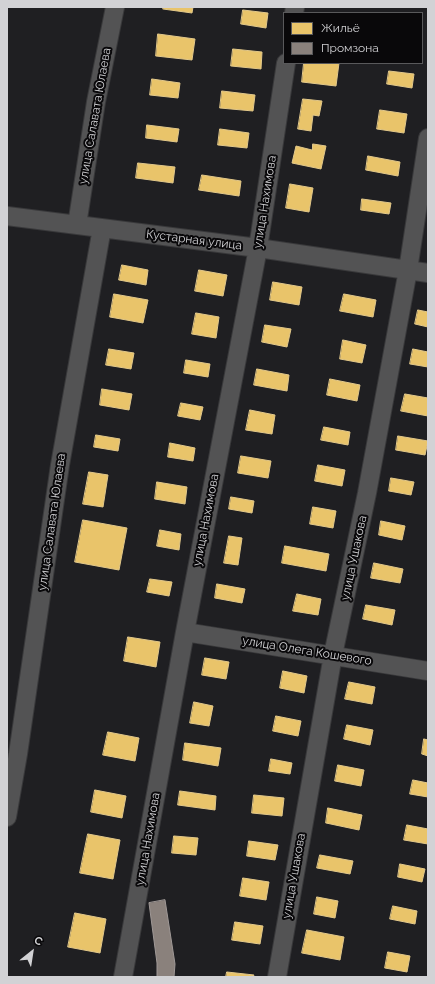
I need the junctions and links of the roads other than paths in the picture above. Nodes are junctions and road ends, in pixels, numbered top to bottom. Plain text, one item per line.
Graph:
1 (115, 7) edge
2 (286, 64) edge
3 (428, 138) edge
4 (7, 216) edge
5 (76, 225) junction
6 (102, 228) junction
7 (258, 248) junction
8 (408, 270) junction
9 (428, 273) edge
10 (185, 632) junction
11 (333, 655) junction
12 (428, 671) edge
13 (7, 817) edge
14 (123, 977) edge
15 (277, 977) edge

1 - 5 street, улица Салавата Юлаева
2 - 7 street, улица Нахимова
3 - 8 street, улица Ушакова
4 - 5 street, Кустарная улица
5 - 6 street, Кустарная улица
6 - 7 street, Кустарная улица
6 - 13 street, улица Салавата Юлаева
7 - 8 street, Кустарная улица
7 - 10 street, улица Нахимова
8 - 9 street, Кустарная улица
8 - 11 street, улица Ушакова
10 - 11 street, улица Олега Кошевого
10 - 14 street, улица Нахимова
11 - 12 street, улица Олега Кошевого
11 - 15 street, улица Ушакова

